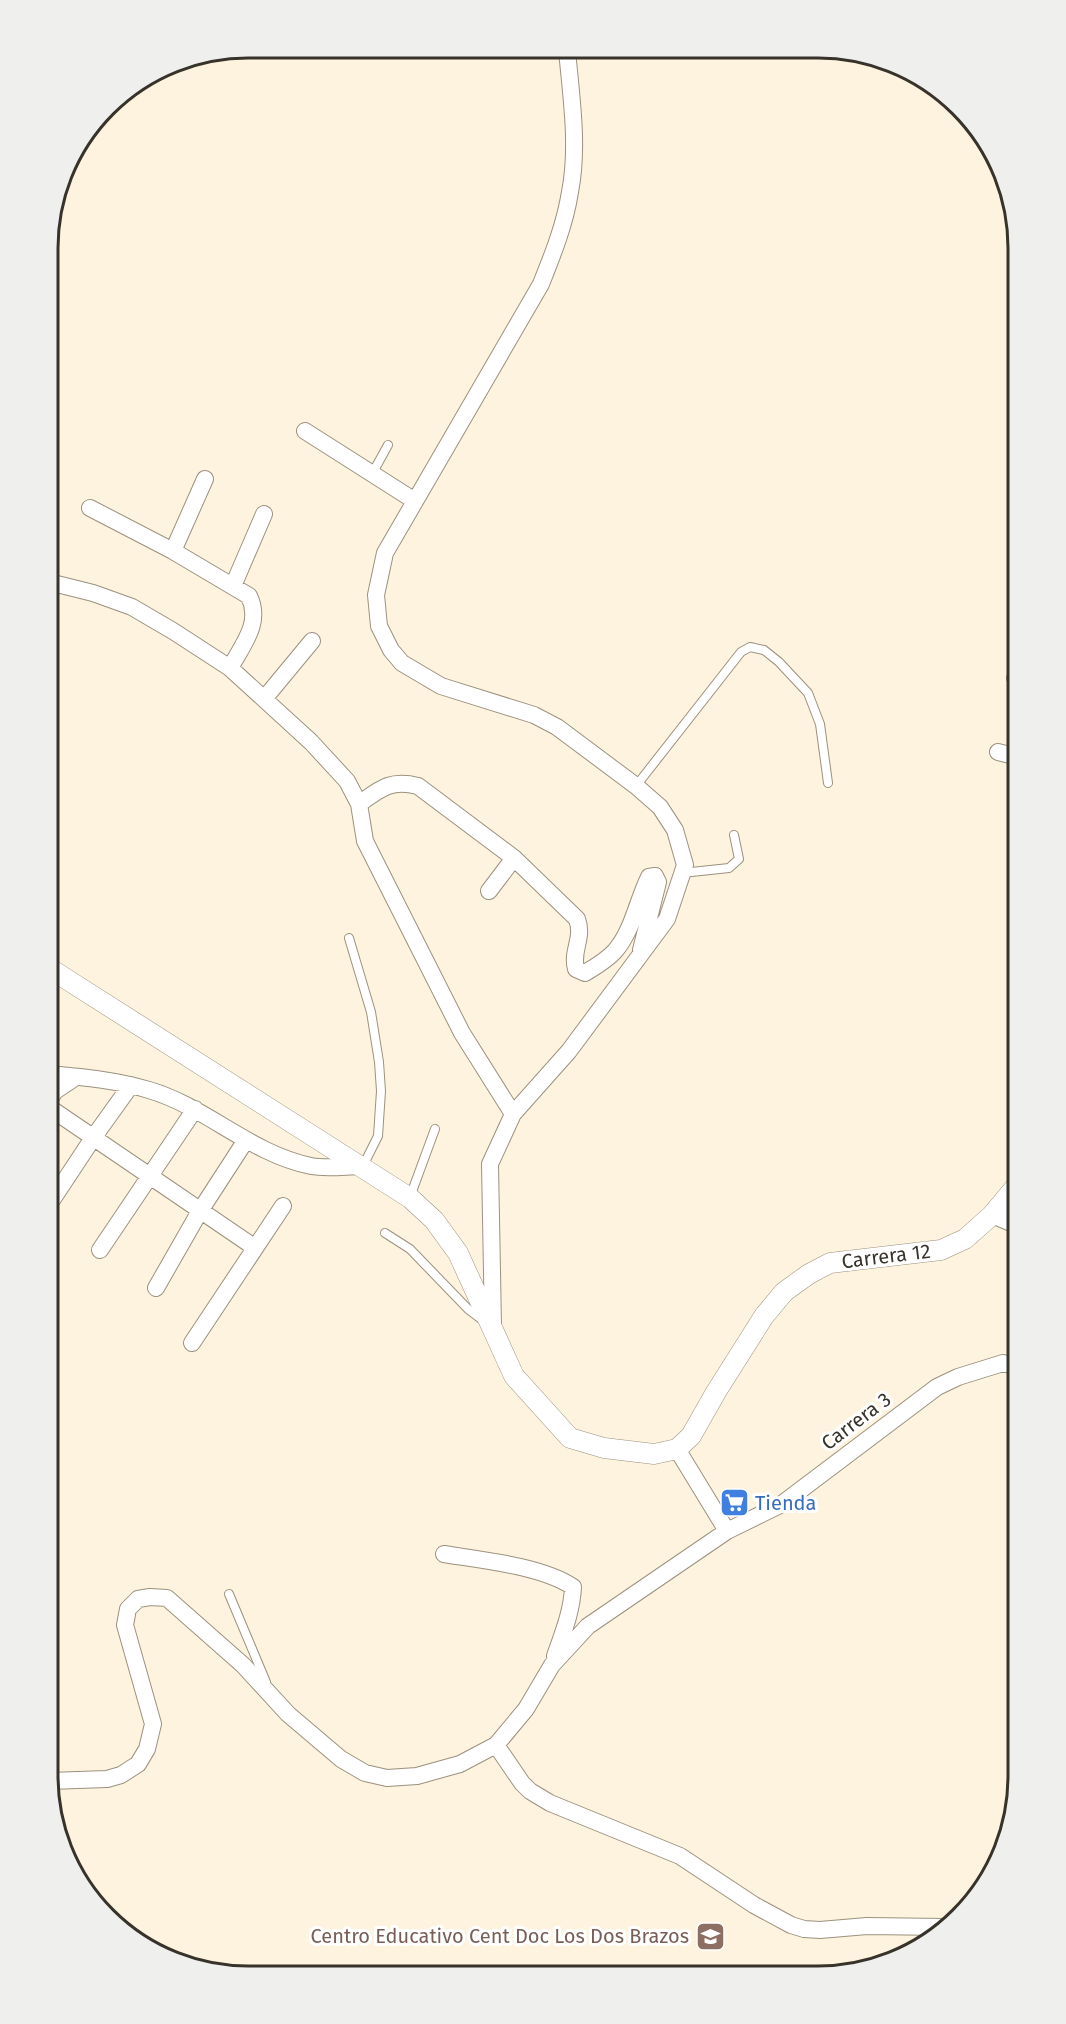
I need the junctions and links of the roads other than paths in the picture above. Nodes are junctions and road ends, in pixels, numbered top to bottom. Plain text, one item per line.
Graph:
1 (568, 58) edge
2 (305, 431) dead end
3 (388, 445) dead end
4 (372, 474) junction
5 (205, 479) dead end
6 (415, 501) junction
7 (90, 508) dead end
8 (264, 514) dead end
9 (173, 551) junction
10 (58, 585) edge
11 (233, 586) junction
12 (312, 641) dead end
13 (230, 668) junction
14 (264, 699) junction
15 (998, 752) dead end
16 (1008, 754) edge
17 (828, 783) dead end
18 (636, 786) junction
19 (359, 804) junction
20 (734, 835) dead end
21 (514, 858) junction
22 (682, 873) junction
23 (489, 891) dead end
24 (349, 938) dead end
25 (640, 956) junction
26 (58, 974) edge
27 (58, 1075) edge
28 (76, 1077) junction
29 (131, 1085) junction
30 (58, 1088) edge
31 (195, 1109) junction
32 (58, 1114) edge
33 (513, 1114) junction
34 (435, 1129) dead end
35 (93, 1138) junction
36 (246, 1140) junction
37 (363, 1166) junction
38 (149, 1176) junction
39 (58, 1191) edge
40 (1007, 1197) edge
41 (410, 1198) junction
42 (283, 1206) dead end
43 (200, 1211) junction
44 (992, 1215) junction
45 (1007, 1222) edge
46 (385, 1233) dead end
47 (254, 1247) junction
48 (100, 1250) dead end
49 (156, 1288) dead end
50 (492, 1326) junction
51 (192, 1344) dead end
52 (1007, 1364) edge
53 (677, 1449) junction
54 (727, 1531) junction
55 (444, 1554) dead end
56 (229, 1594) dead end
57 (552, 1665) junction
58 (272, 1696) junction
59 (496, 1745) junction
60 (58, 1781) edge
61 (932, 1927) edge

1 - 6 street
2 - 4 street
3 - 4 lane
4 - 6 street
5 - 9 street
6 - 18 street
7 - 9 street
8 - 11 street
9 - 11 street
10 - 13 street
11 - 13 street
12 - 14 street
13 - 14 street
14 - 19 street
15 - 16 street
17 - 18 lane
18 - 22 street
19 - 21 street
19 - 33 street
20 - 22 lane
21 - 23 street
21 - 25 street
22 - 25 street
24 - 37 lane
25 - 33 street
26 - 37 street
27 - 28 street
28 - 29 street
28 - 30 street
29 - 31 street
29 - 35 street
31 - 36 street
31 - 38 street
32 - 35 street
33 - 50 street
34 - 41 lane
35 - 38 street
35 - 39 street
36 - 37 street
36 - 43 street
37 - 41 street
38 - 43 street
38 - 48 street
40 - 44 street, Carrera 12
41 - 50 street
42 - 47 street
43 - 47 street
43 - 49 street
44 - 45 street
44 - 53 street, Carrera 12
46 - 50 lane
47 - 51 street
50 - 53 street
52 - 54 street, Carrera 3
53 - 54 street
54 - 57 street, Carrera 3
55 - 57 street
56 - 58 lane
57 - 59 street
58 - 59 street
58 - 60 street
59 - 61 street

